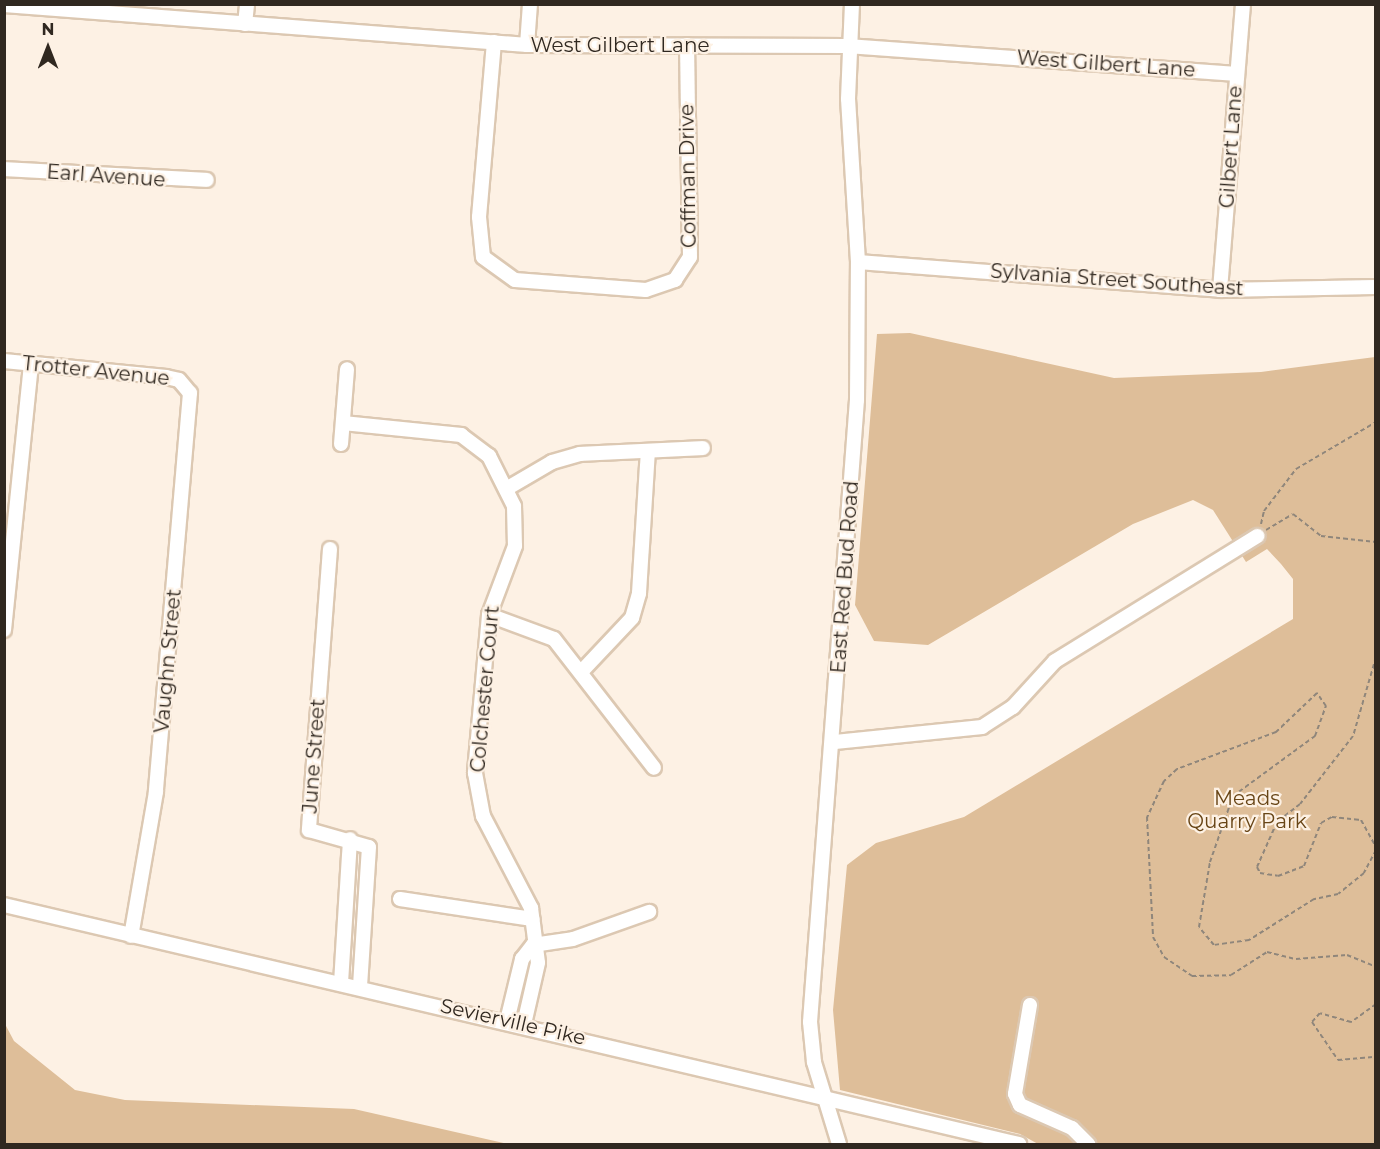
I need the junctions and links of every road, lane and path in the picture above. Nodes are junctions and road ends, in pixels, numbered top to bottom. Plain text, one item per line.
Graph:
1 (247, 4) edge
2 (530, 4) edge
3 (852, 4) edge
4 (1243, 4) edge
5 (4, 5) edge
6 (245, 24) junction
7 (494, 42) junction
8 (527, 45) junction
9 (687, 45) junction
10 (847, 46) junction
11 (1237, 74) junction
12 (4, 169) edge
13 (207, 180) dead end
14 (858, 262) junction
15 (1376, 287) edge
16 (1220, 290) junction
17 (4, 362) edge
18 (31, 364) junction
19 (347, 369) dead end
20 (187, 385) joint
21 (1376, 422) edge
22 (343, 423) junction
23 (341, 444) dead end
24 (703, 448) dead end
25 (648, 451) junction
26 (506, 489) junction
27 (1257, 536) junction
28 (1376, 542) edge
29 (330, 549) dead end
30 (489, 615) junction
31 (4, 630) edge
32 (1376, 657) edge
33 (582, 671) junction
34 (835, 742) junction
35 (654, 768) dead end
36 (350, 839) junction
37 (1376, 848) edge
38 (400, 899) dead end
39 (4, 905) edge
40 (649, 912) dead end
41 (532, 919) junction
42 (131, 936) junction
43 (533, 945) junction
44 (1376, 967) edge
45 (341, 983) junction
46 (360, 988) junction
47 (1376, 1004) edge
48 (1030, 1005) dead end
49 (507, 1020) junction
50 (524, 1024) junction
51 (1376, 1057) edge
52 (824, 1095) junction
53 (839, 1144) edge
54 (1019, 1144) edge
55 (1088, 1144) edge

1 - 6 street
2 - 8 street
3 - 10 street, East Red Bud Road
4 - 11 street, Gilbert Lane
5 - 6 street, West Gilbert Lane
6 - 7 street, West Gilbert Lane
7 - 8 street, West Gilbert Lane
7 - 9 street, Coffman Drive
8 - 9 street, West Gilbert Lane
9 - 10 street, West Gilbert Lane
10 - 11 street, West Gilbert Lane
10 - 14 street, East Red Bud Road
11 - 16 street, Gilbert Lane
12 - 13 street, Earl Avenue
14 - 16 street, Sylvania Street Southeast
14 - 34 street, East Red Bud Road
15 - 16 street, Sylvania Street Southeast
17 - 18 street, Trotter Avenue
18 - 20 street, Trotter Avenue
18 - 31 street
19 - 22 street
20 - 42 street, Vaughn Street
21 - 27 path
22 - 23 street
22 - 26 street, Colchester Court
24 - 25 street
25 - 26 street
25 - 33 street
26 - 30 street, Colchester Court
27 - 28 path
27 - 34 street
29 - 36 street, June Street
30 - 33 street
30 - 41 street, Colchester Court
32 - 37 path
33 - 35 street
34 - 52 street, East Red Bud Road
36 - 45 street
36 - 46 street
37 - 44 path
38 - 41 street
39 - 42 street, Sevierville Pike
40 - 43 street
41 - 43 street, Colchester Court
42 - 45 street, Sevierville Pike
43 - 49 street
43 - 50 street, Colchester Court
45 - 46 street, Sevierville Pike
46 - 49 street, Sevierville Pike
47 - 51 path
48 - 55 street
49 - 50 street, Sevierville Pike
50 - 52 street, Sevierville Pike
52 - 53 street, East Red Bud Road
52 - 54 street, Sevierville Pike

